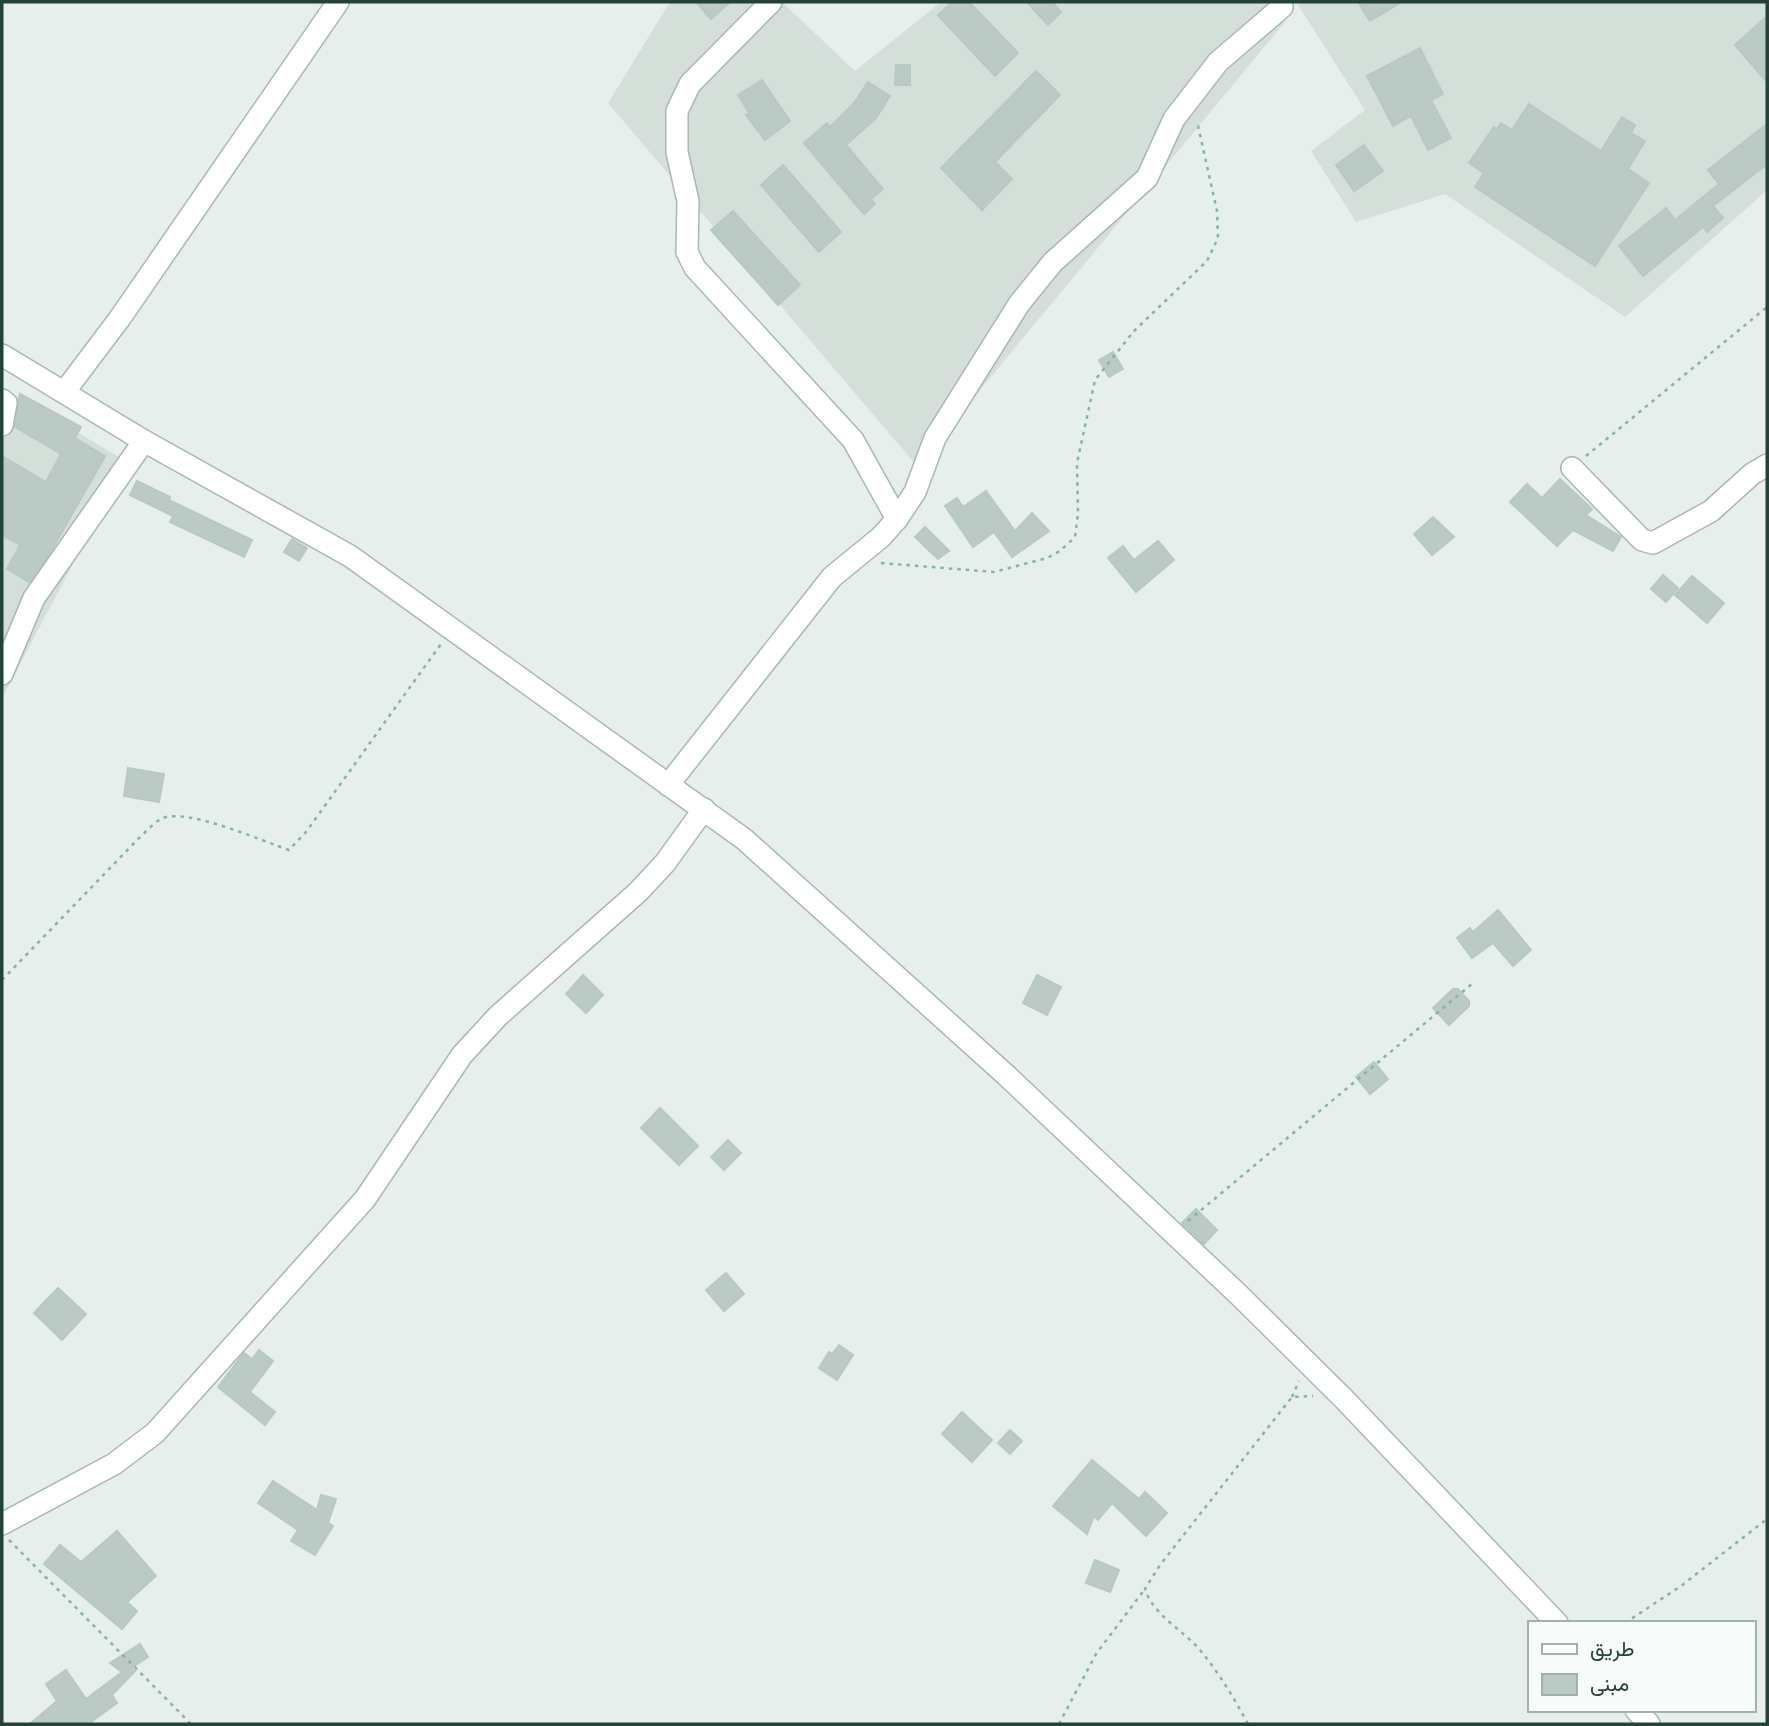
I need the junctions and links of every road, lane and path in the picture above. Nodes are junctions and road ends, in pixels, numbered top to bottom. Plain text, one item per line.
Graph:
1 (338, 2) edge
2 (771, 2) edge
3 (1281, 2) edge
4 (1196, 118) dead end
5 (1767, 307) edge
6 (2, 355) edge
7 (65, 391) junction
8 (2, 400) edge
9 (2, 425) edge
10 (144, 442) junction
11 (1767, 465) edge
12 (1572, 468) joint
13 (897, 519) junction
14 (850, 561) junction
15 (451, 630) junction
16 (2, 674) edge
17 (668, 785) junction
18 (705, 809) junction
19 (2, 981) edge
20 (1473, 983) dead end
21 (1172, 1234) junction
22 (1344, 1399) junction
23 (1767, 1519) edge
24 (2, 1524) edge
25 (2, 1533) edge
26 (1145, 1589) junction
27 (1555, 1621) edge
28 (1628, 1621) edge
29 (191, 1724) edge
30 (1059, 1724) edge
31 (1248, 1724) edge

1 - 7 street
2 - 13 street
3 - 13 street
4 - 14 path
5 - 12 path
6 - 7 street
7 - 10 street
8 - 9 street
10 - 15 street
10 - 16 street
11 - 12 street
13 - 14 street
14 - 17 street
15 - 17 street
15 - 19 path
17 - 18 street
18 - 21 street
18 - 24 street
20 - 21 path
21 - 22 street
22 - 26 path
22 - 27 street
23 - 28 path
25 - 29 path
26 - 30 path
26 - 31 path

